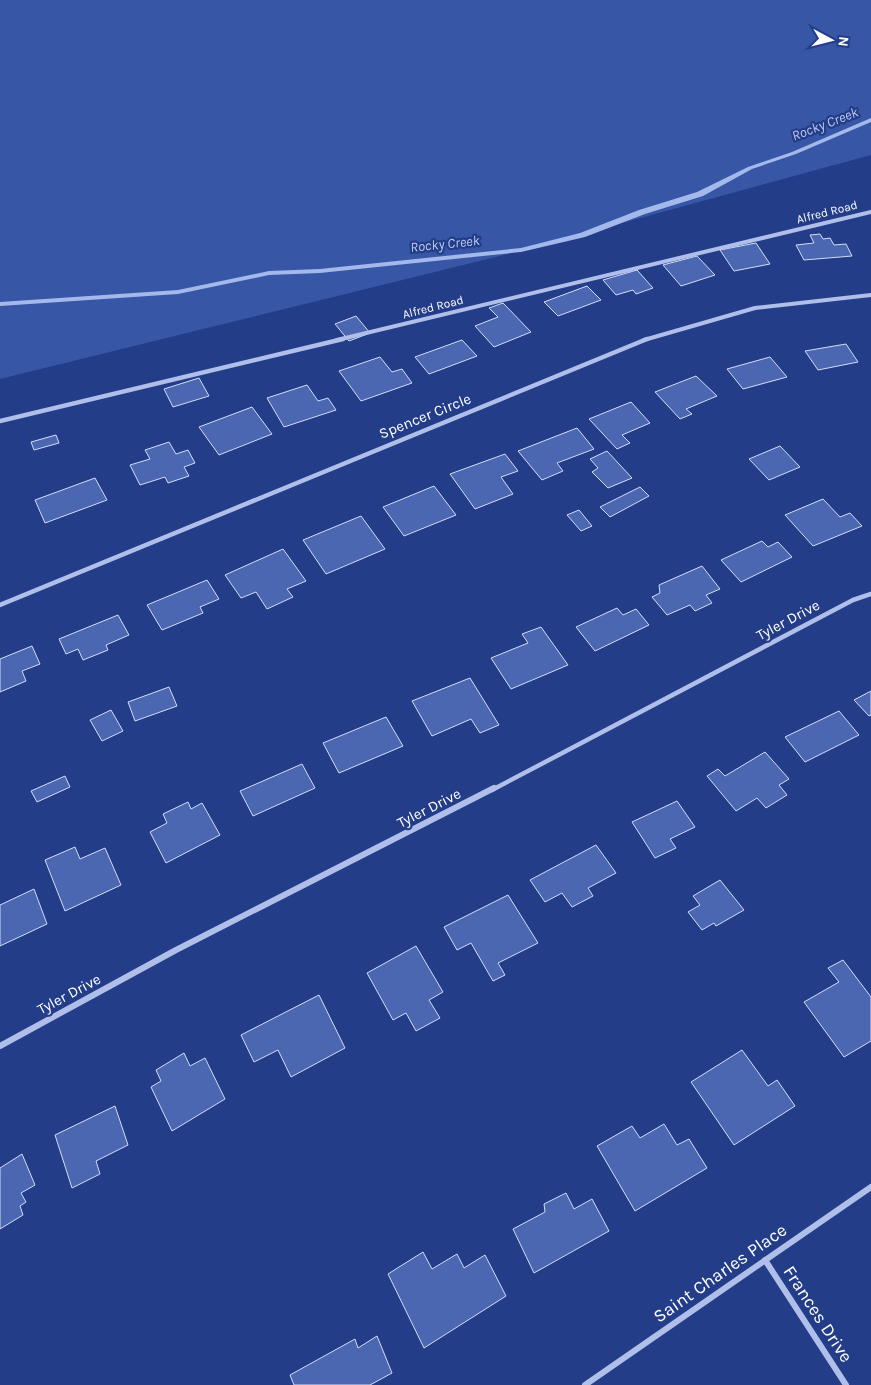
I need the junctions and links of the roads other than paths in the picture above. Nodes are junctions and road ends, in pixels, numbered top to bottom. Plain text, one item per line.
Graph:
1 (871, 212) edge
2 (871, 295) edge
3 (0, 422) edge
4 (871, 594) edge
5 (0, 605) edge
6 (0, 1046) edge
7 (871, 1187) edge
8 (766, 1260) junction
9 (585, 1385) edge
10 (846, 1385) edge

1 - 3 street, Alfred Road
2 - 5 street, Spencer Circle
4 - 6 street, Tyler Drive
7 - 8 street, Saint Charles Place
8 - 9 street, Saint Charles Place
8 - 10 street, Frances Drive

